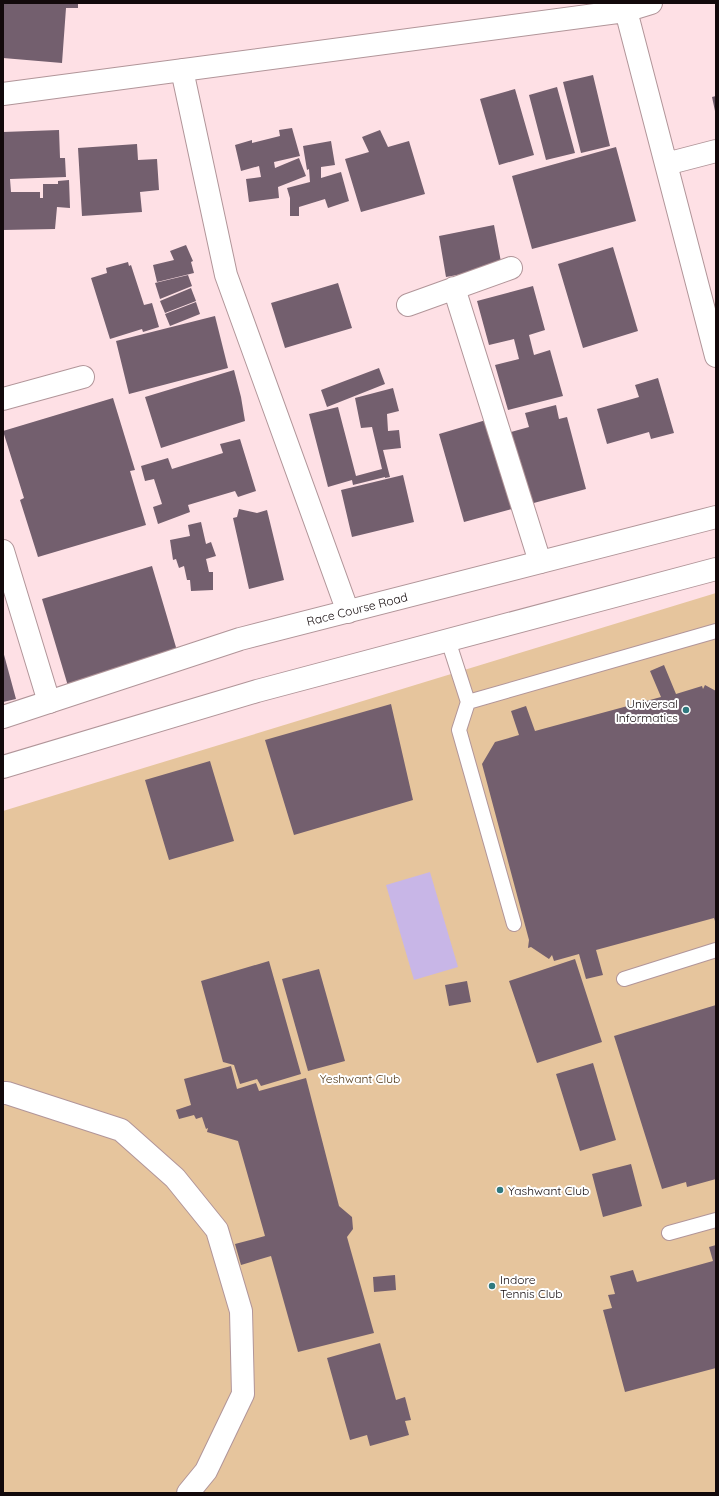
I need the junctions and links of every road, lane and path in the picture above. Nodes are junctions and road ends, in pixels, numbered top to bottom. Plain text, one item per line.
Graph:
1 (651, 3) edge
2 (625, 7) edge
3 (182, 70) junction
4 (3, 94) edge
5 (716, 151) edge
6 (666, 164) junction
7 (511, 268) dead end
8 (454, 288) junction
9 (408, 305) dead end
10 (716, 356) edge
11 (83, 377) dead end
12 (3, 399) edge
13 (716, 517) edge
14 (3, 551) edge
15 (540, 562) junction
16 (716, 569) edge
17 (348, 612) junction
18 (716, 631) edge
19 (448, 640) junction
20 (49, 702) junction
21 (468, 702) junction
22 (3, 717) edge
23 (3, 767) edge
24 (514, 924) dead end
25 (716, 950) edge
26 (624, 979) dead end
27 (3, 1093) edge
28 (716, 1220) edge
29 (669, 1233) dead end
30 (188, 1493) edge

1 - 2 street
2 - 3 street
2 - 6 street
3 - 4 street
3 - 17 street
5 - 6 street
6 - 10 street
7 - 8 street
8 - 9 street
8 - 15 street
11 - 12 street
13 - 15 street, Race Course Road
14 - 20 street
15 - 17 street, Race Course Road
16 - 19 street
17 - 20 street, Race Course Road
18 - 21 lane
19 - 21 lane
19 - 23 street
20 - 22 street, Race Course Road
21 - 24 lane
25 - 26 lane
27 - 30 street
28 - 29 lane

